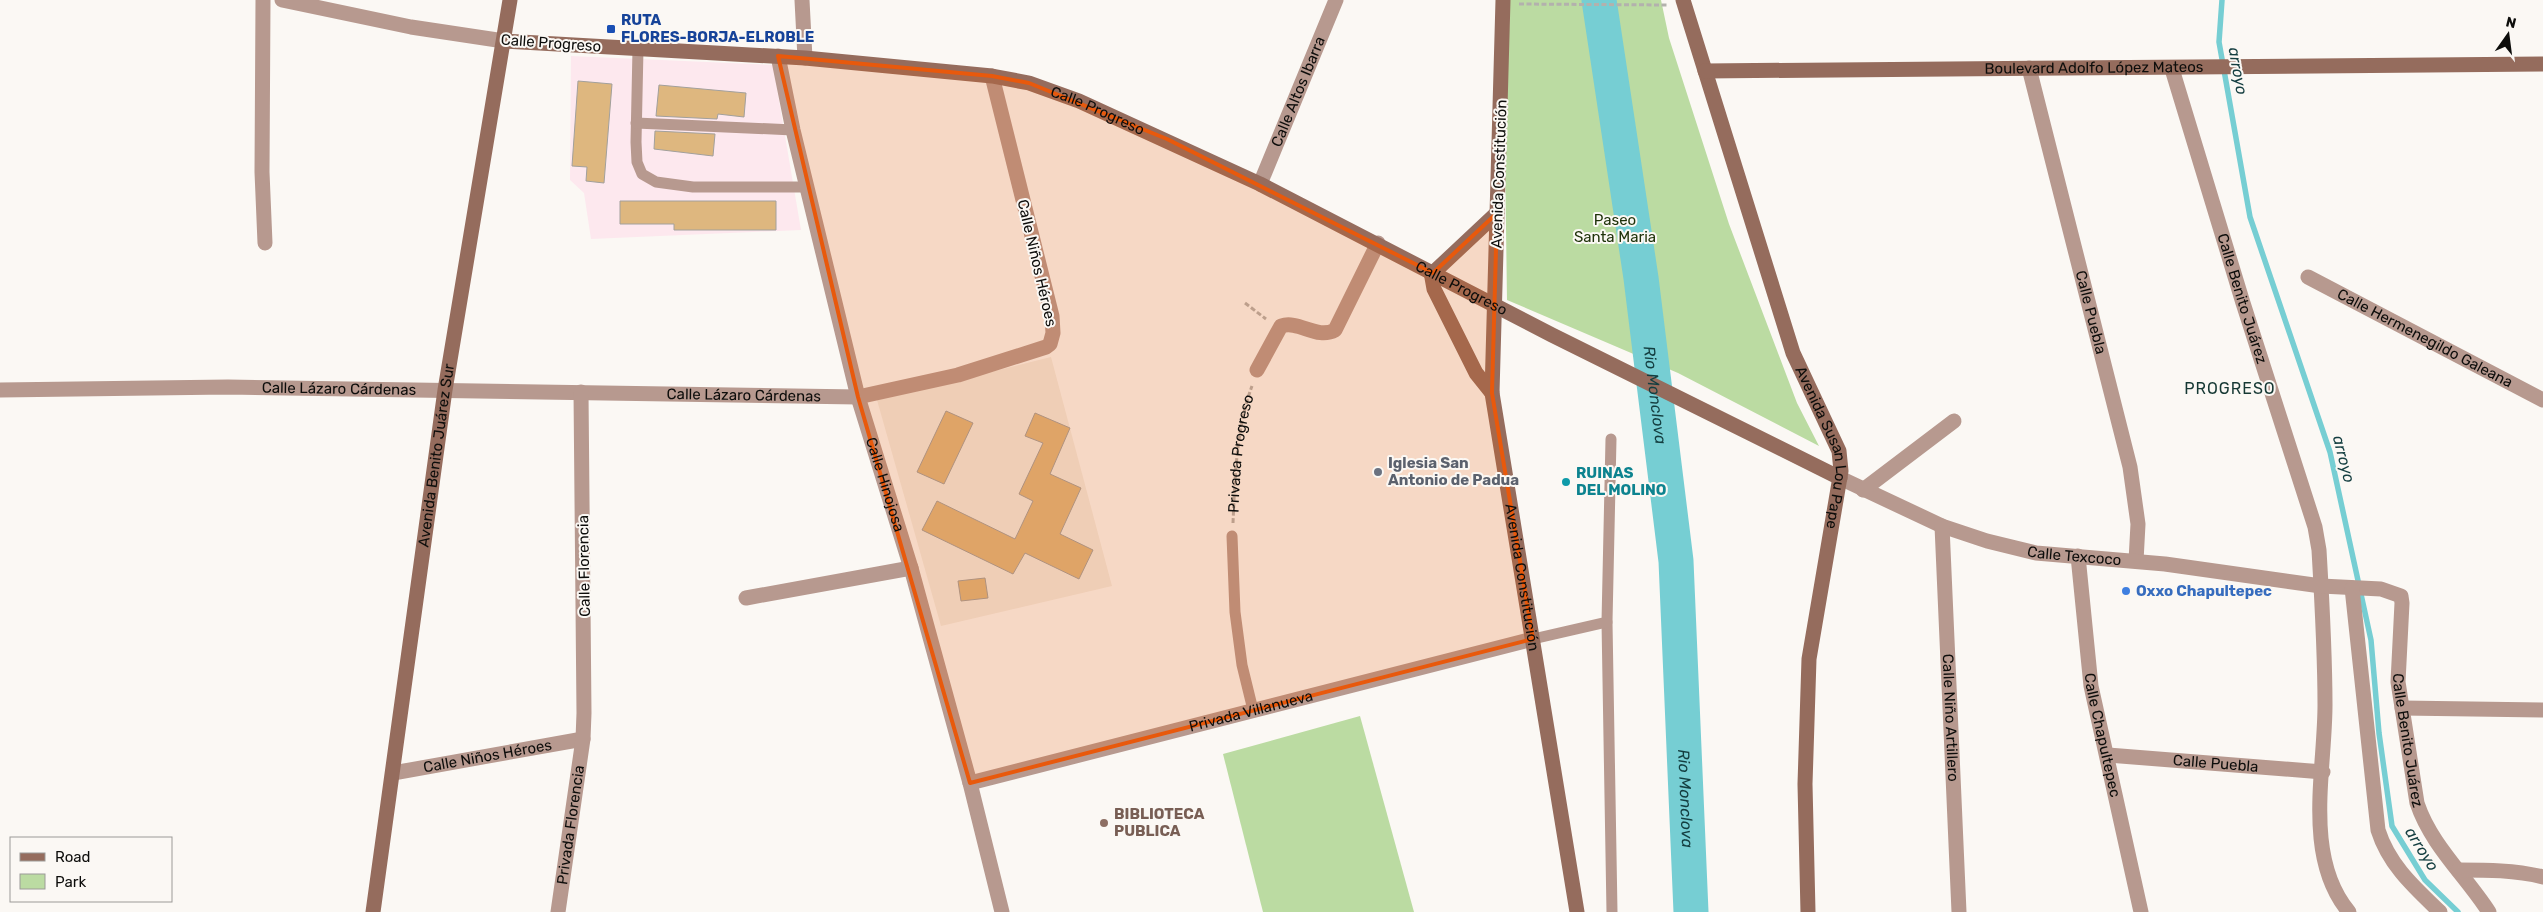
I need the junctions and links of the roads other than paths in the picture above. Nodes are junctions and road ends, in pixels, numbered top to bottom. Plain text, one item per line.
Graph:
1 (263, 0) edge
2 (282, 0) edge
3 (510, 0) edge
4 (802, 0) edge
5 (1336, 0) edge
6 (1503, 2) edge
7 (1684, 2) edge
8 (306, 3) edge
9 (504, 41) junction
10 (638, 49) junction
11 (778, 56) junction
12 (804, 58) junction
13 (2543, 64) edge
14 (2029, 68) junction
15 (2177, 68) junction
16 (1705, 71) junction
17 (992, 76) junction
18 (636, 124) junction
19 (793, 130) junction
20 (1260, 184) junction
21 (807, 187) junction
22 (1497, 213) junction
23 (1378, 243) junction
24 (265, 244) dead end
25 (1432, 272) junction
26 (2308, 278) dead end
27 (1495, 306) junction
28 (1257, 370) road end
29 (0, 390) edge
30 (445, 390) junction
31 (581, 392) junction
32 (1492, 393) junction
33 (858, 396) junction
34 (2543, 400) edge
35 (1954, 420) dead end
36 (1611, 439) dead end
37 (1840, 478) junction
38 (1863, 490) junction
39 (1942, 526) junction
40 (1232, 536) road end
41 (2078, 556) junction
42 (2136, 561) junction
43 (911, 568) junction
44 (2321, 586) junction
45 (2352, 588) junction
46 (746, 598) dead end
47 (1607, 622) junction
48 (1533, 639) junction
49 (2402, 708) junction
50 (1253, 710) junction
51 (2543, 710) edge
52 (583, 739) junction
53 (2108, 755) junction
54 (2323, 772) junction
55 (393, 773) junction
56 (970, 783) junction
57 (2458, 870) junction
58 (2543, 877) edge
59 (373, 912) edge
60 (558, 912) edge
61 (1002, 912) edge
62 (1577, 912) edge
63 (1612, 912) edge
64 (1808, 912) edge
65 (1959, 912) edge
66 (2141, 912) edge
67 (2349, 912) edge
68 (2440, 912) edge
69 (2489, 912) edge

1 - 24 street
2 - 8 street, Calle Progreso
3 - 9 street, Avenida Benito Juárez Sur
4 - 12 street
5 - 20 street, Calle Altos Ibarra
6 - 22 street, Avenida Constitución
7 - 16 street, Avenida Susan Lou Pape
8 - 9 street, Calle Progreso
9 - 10 street, Calle Progreso
9 - 30 street, Avenida Benito Juárez Sur
10 - 11 street, Calle Progreso
10 - 18 lane
11 - 12 street, Calle Progreso
11 - 19 street, Calle Hinojosa
12 - 17 street, Calle Progreso
13 - 15 street, Boulevard Adolfo López Mateos
14 - 15 street, Boulevard Adolfo López Mateos
14 - 16 street, Boulevard Adolfo López Mateos
14 - 42 street, Calle Puebla
15 - 44 street, Calle Benito Juárez
16 - 37 street, Avenida Susan Lou Pape
17 - 20 street, Calle Progreso
17 - 33 street, Calle Niños Héroes
18 - 19 lane
18 - 21 lane
19 - 21 street, Calle Hinojosa
20 - 23 street, Calle Progreso
21 - 33 street, Calle Hinojosa
22 - 25 street
22 - 27 street, Avenida Constitución
23 - 25 street, Calle Progreso
23 - 28 street
25 - 27 street, Calle Progreso
25 - 32 street
26 - 34 street, Calle Hermenegildo Galeana
27 - 32 street, Avenida Constitución
27 - 37 street, Calle Progreso
29 - 30 street, Calle Lázaro Cárdenas
30 - 31 street, Calle Lázaro Cárdenas
30 - 55 street, Avenida Benito Juárez Sur
31 - 33 street, Calle Lázaro Cárdenas
31 - 52 street, Calle Florencia
32 - 48 street, Avenida Constitución
33 - 43 street, Calle Hinojosa
35 - 38 street
36 - 47 lane
37 - 38 street, Calle Texcoco
37 - 64 street, Avenida Susan Lou Pape
38 - 39 street, Calle Texcoco
39 - 41 street, Calle Texcoco
39 - 65 street, Calle Niño Artillero
40 - 50 lane
41 - 42 street, Calle Texcoco
41 - 53 street, Calle Chapultepec
42 - 44 street, Calle Texcoco
43 - 46 street
43 - 56 street, Calle Hinojosa
44 - 45 street, Calle Benito Juárez
44 - 54 street
45 - 49 street, Calle Benito Juárez
45 - 68 street
47 - 48 lane
47 - 63 lane
48 - 50 street, Privada Villanueva
48 - 62 street, Avenida Constitución
49 - 51 street
49 - 57 street, Calle Benito Juárez
50 - 56 street, Privada Villanueva
52 - 55 street, Calle Niños Héroes
52 - 60 street, Privada Florencia
53 - 54 street, Calle Puebla
53 - 66 street, Calle Chapultepec
54 - 67 street
55 - 59 street, Avenida Benito Juárez Sur
56 - 61 street, Calle Hinojosa
57 - 58 street
57 - 69 street, Calle Benito Juárez

